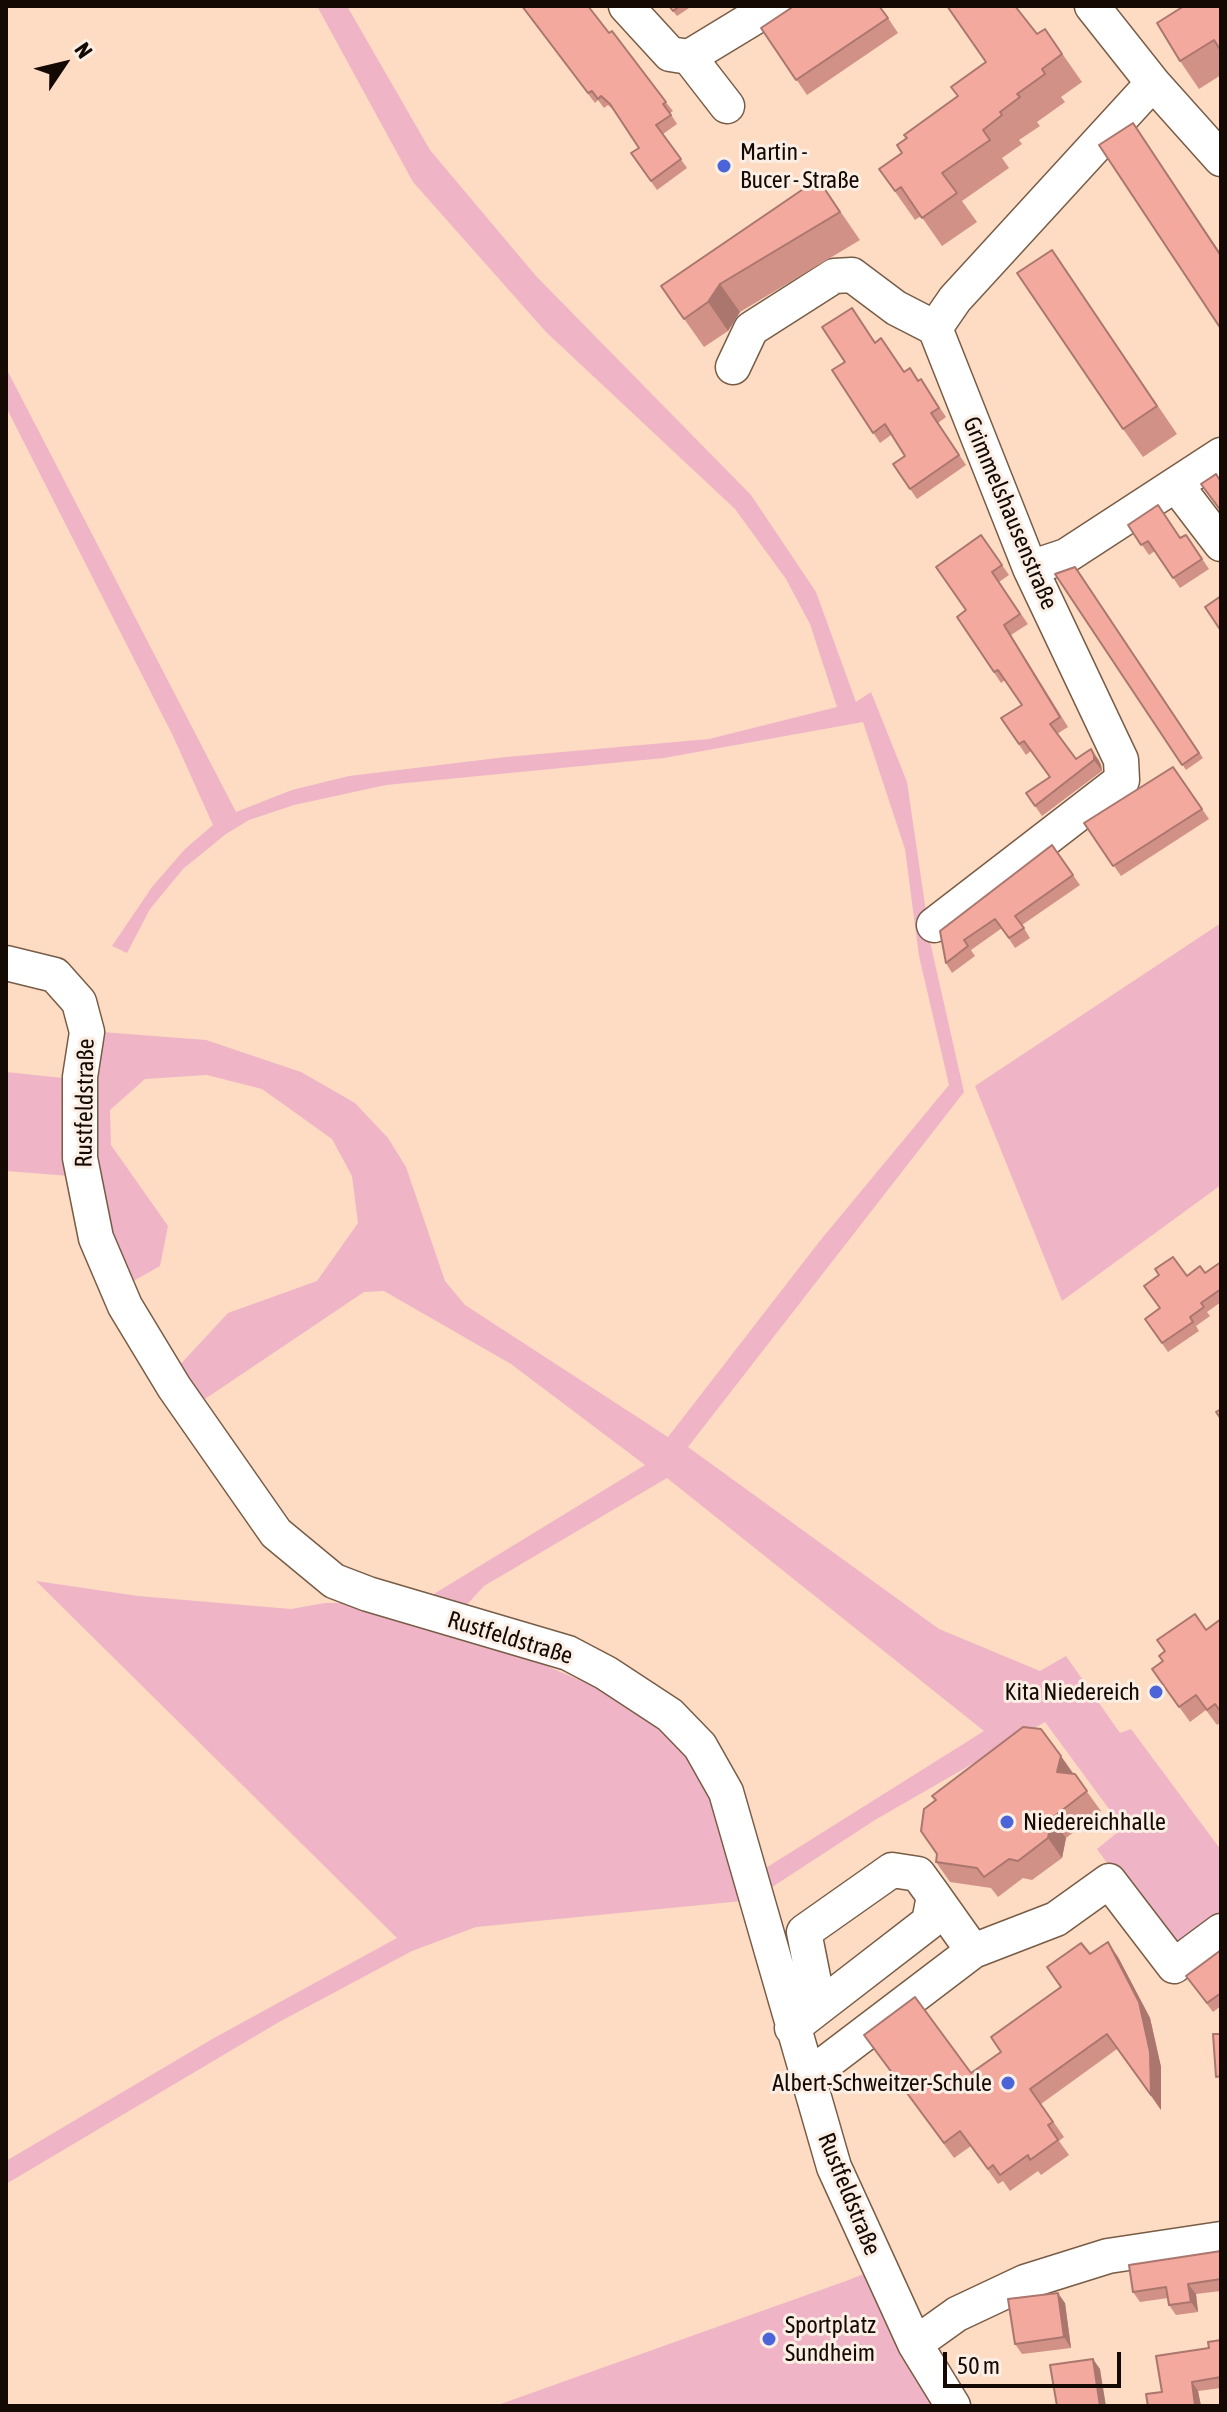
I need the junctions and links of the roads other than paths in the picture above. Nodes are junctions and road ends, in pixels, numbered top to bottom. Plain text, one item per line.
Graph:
1 (626, 6) edge
2 (773, 6) edge
3 (1092, 6) edge
4 (689, 57) junction
5 (1153, 83) junction
6 (727, 106) dead end
7 (1221, 159) edge
8 (935, 328) junction
9 (733, 367) dead end
10 (1221, 455) edge
11 (1176, 485) junction
12 (1221, 544) edge
13 (1030, 568) junction
14 (934, 925) dead end
15 (6, 963) edge
16 (934, 1896) junction
17 (1221, 1931) edge
18 (973, 1951) junction
19 (819, 2007) junction
20 (792, 2028) junction
21 (806, 2078) junction
22 (1221, 2239) edge
23 (915, 2344) junction
24 (953, 2406) edge

1 - 4 street
2 - 4 street
3 - 5 street
4 - 6 street
5 - 7 street
5 - 8 street
8 - 9 street
8 - 13 street, Grimmelshausenstraße
10 - 11 street
11 - 12 street
11 - 13 street
13 - 14 street, Grimmelshausenstraße
15 - 20 street, Rustfeldstraße
16 - 18 street
16 - 19 street
16 - 19 street
17 - 18 street
18 - 21 street
19 - 20 street
20 - 21 street, Rustfeldstraße
21 - 23 street, Rustfeldstraße
22 - 23 street
23 - 24 street, Rustfeldstraße

